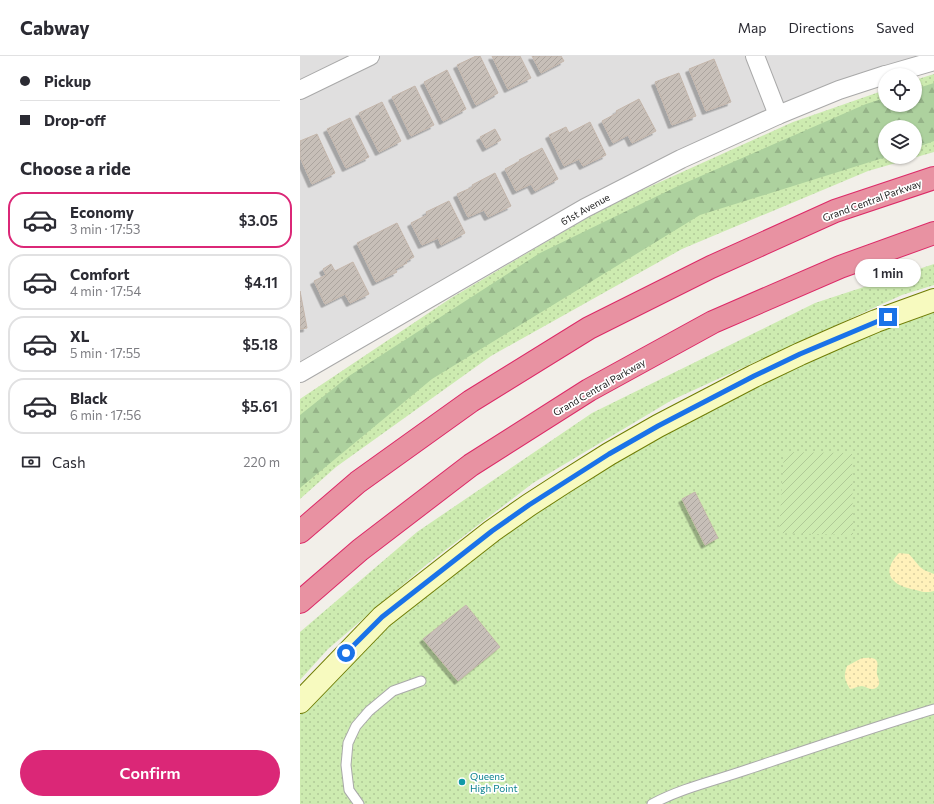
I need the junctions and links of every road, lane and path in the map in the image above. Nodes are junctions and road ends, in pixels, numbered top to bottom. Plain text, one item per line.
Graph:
1 (370, 56) edge
2 (755, 56) edge
3 (934, 61) edge
4 (910, 68) edge
5 (878, 78) edge
6 (300, 90) edge
7 (778, 115) junction
8 (934, 178) edge
9 (934, 233) edge
10 (934, 300) edge
11 (300, 373) edge
12 (300, 532) edge
13 (300, 602) edge
14 (421, 681) dead end
15 (300, 702) edge
16 (934, 709) edge
17 (359, 804) edge
18 (652, 804) edge

1 - 6 street
2 - 7 street
3 - 4 street, 61st Avenue
5 - 7 street, 61st Avenue
7 - 11 street, 61st Avenue
8 - 12 highway, Grand Central Parkway
9 - 13 highway, Grand Central Parkway
10 - 15 main road
14 - 17 lane
16 - 18 lane

